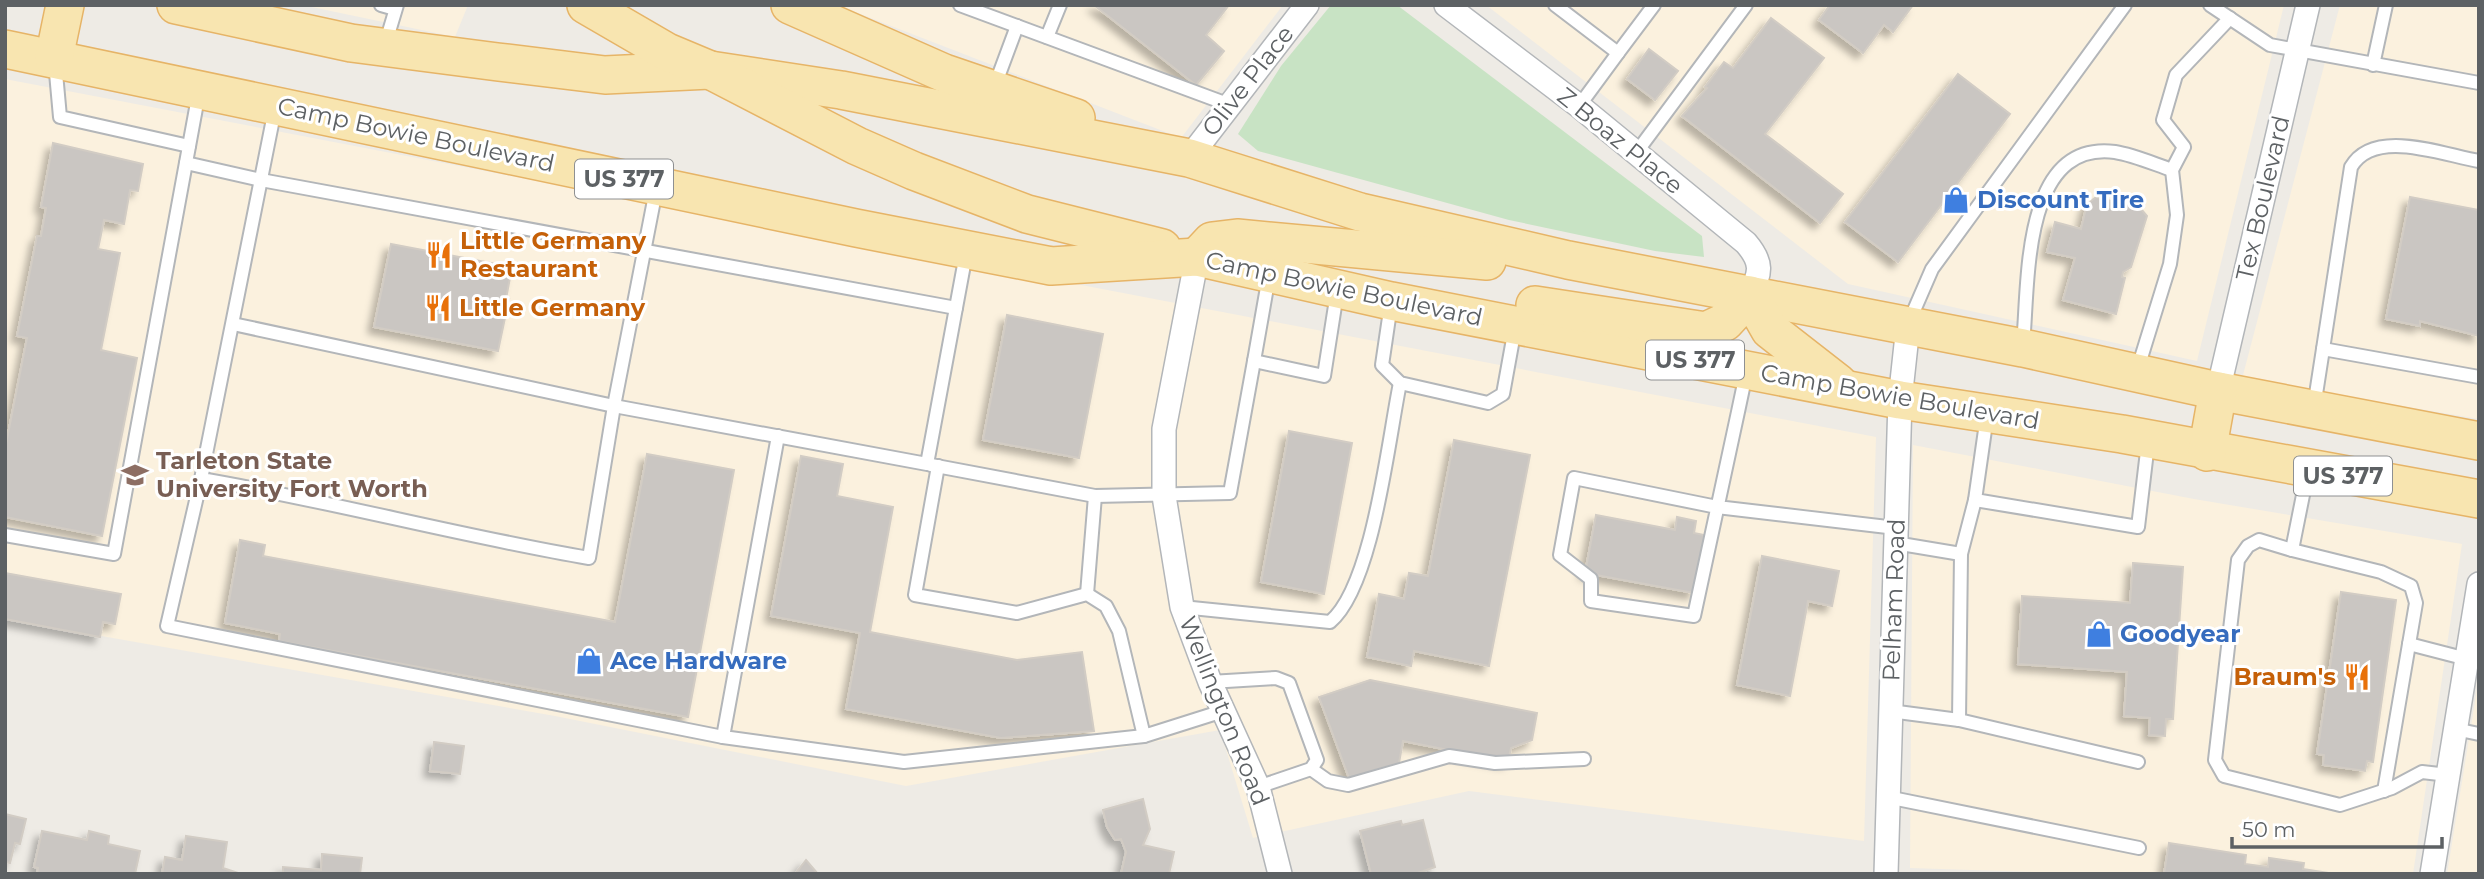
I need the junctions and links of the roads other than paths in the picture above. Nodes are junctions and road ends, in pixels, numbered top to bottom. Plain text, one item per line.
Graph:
1 (65, 5) edge
2 (176, 5) edge
3 (381, 5) edge
4 (586, 5) edge
5 (790, 5) edge
6 (960, 5) edge
7 (1060, 5) edge
8 (1307, 5) edge
9 (1446, 5) edge
10 (1555, 5) edge
11 (1654, 5) edge
12 (1746, 5) edge
13 (2125, 5) edge
14 (2210, 5) edge
15 (2308, 5) edge
16 (2386, 5) edge
17 (396, 7) edge
18 (2230, 18) junction
19 (1017, 26) junction
20 (1047, 37) junction
21 (384, 47) junction
22 (5, 49) edge
23 (2297, 52) junction
24 (1618, 53) junction
25 (54, 58) junction
26 (2373, 65) junction
27 (710, 70) junction
28 (2479, 83) edge
29 (199, 89) junction
30 (994, 89) junction
31 (276, 105) junction
32 (1230, 105) junction
33 (1579, 106) junction
34 (189, 146) junction
35 (1636, 153) junction
36 (1189, 158) junction
37 (2479, 162) edge
38 (186, 163) junction
39 (2172, 170) junction
40 (261, 180) junction
41 (657, 186) junction
42 (645, 249) junction
43 (967, 250) junction
44 (1197, 257) junction
45 (1568, 260) junction
46 (1270, 274) junction
47 (1338, 289) junction
48 (1750, 295) junction
49 (1391, 301) junction
50 (956, 308) junction
51 (1470, 316) junction
52 (233, 324) junction
53 (1516, 325) junction
54 (1908, 326) junction
55 (2023, 348) junction
56 (2323, 349) junction
57 (1254, 361) junction
58 (1746, 370) junction
59 (2136, 373) junction
60 (2479, 377) edge
61 (1399, 383) junction
62 (1849, 390) junction
63 (2218, 391) junction
64 (1900, 400) junction
65 (614, 405) junction
66 (2314, 410) junction
67 (1987, 413) junction
68 (778, 436) junction
69 (2149, 439) junction
70 (2479, 442) edge
71 (2207, 452) junction
72 (933, 465) junction
73 (2308, 470) junction
74 (201, 479) junction
75 (1095, 496) junction
76 (1164, 496) junction
77 (2479, 499) edge
78 (1975, 500) junction
79 (1717, 507) junction
80 (5, 535) edge
81 (1896, 536) junction
82 (2292, 550) junction
83 (1961, 554) junction
84 (2479, 584) edge
85 (1087, 594) junction
86 (1182, 607) junction
87 (2409, 644) junction
88 (2467, 659) junction
89 (1210, 682) junction
90 (1223, 711) junction
91 (1890, 711) junction
92 (1959, 720) junction
93 (2455, 729) junction
94 (2479, 734) edge
95 (1144, 736) junction
96 (723, 737) junction
97 (1584, 759) dead end
98 (2138, 762) dead end
99 (1311, 769) junction
100 (2448, 775) junction
101 (1258, 786) junction
102 (2384, 791) junction
103 (1886, 797) junction
104 (2139, 848) dead end
105 (1280, 874) edge
106 (1886, 874) edge
107 (2432, 874) edge

1 - 25 main road
2 - 21 main road, US 377
3 - 17 lane
4 - 27 main road
5 - 30 main road
6 - 19 lane
7 - 20 lane
8 - 32 street, Olive Place
9 - 33 street, Z Boaz Place
10 - 24 lane
11 - 24 lane
12 - 35 lane
13 - 54 lane
14 - 18 lane
15 - 23 street, Tex Boulevard
16 - 26 lane
17 - 21 lane
18 - 23 lane
18 - 39 lane
19 - 20 lane
19 - 30 lane
20 - 32 lane
21 - 27 main road, US 377
22 - 25 main road, Camp Bowie Boulevard / US 377
23 - 26 lane
23 - 63 street, Tex Boulevard
24 - 33 lane
25 - 29 main road, Camp Bowie Boulevard / US 377
25 - 34 lane
26 - 28 lane
27 - 36 main road, US 377
27 - 44 main road
29 - 31 main road, Camp Bowie Boulevard / US 377
29 - 34 lane
30 - 36 main road
31 - 40 lane
31 - 41 main road, Camp Bowie Boulevard / US 377
32 - 36 street, Olive Place
33 - 35 street, Z Boaz Place
34 - 38 lane
35 - 48 street, Z Boaz Place
36 - 45 main road, US 377
37 - 56 lane
38 - 40 lane
38 - 80 lane
39 - 55 lane
39 - 59 lane
40 - 42 lane
40 - 52 lane
41 - 42 lane
41 - 43 main road, Camp Bowie Boulevard / US 377
42 - 50 lane
42 - 65 lane
43 - 44 main road, Camp Bowie Boulevard / US 377
43 - 50 lane
44 - 45 main road
44 - 46 main road, Camp Bowie Boulevard / US 377
44 - 76 street, Wellington Road
45 - 48 main road, US 377
46 - 47 main road, Camp Bowie Boulevard / US 377
46 - 57 lane
47 - 49 main road, Camp Bowie Boulevard / US 377
47 - 57 lane
48 - 51 main road
48 - 54 main road, US 377
48 - 62 main road
49 - 51 main road, Camp Bowie Boulevard / US 377
49 - 61 lane
50 - 72 lane
51 - 53 main road, Camp Bowie Boulevard / US 377
52 - 65 lane
52 - 74 lane
53 - 58 main road, Camp Bowie Boulevard / US 377
53 - 61 lane
54 - 55 main road, US 377
54 - 64 street, Pelham Road
55 - 59 main road, US 377
56 - 60 lane
56 - 66 lane
57 - 76 lane
58 - 62 main road, Camp Bowie Boulevard / US 377
58 - 79 lane
59 - 63 main road, US 377
61 - 86 lane
62 - 64 main road, Camp Bowie Boulevard / US 377
63 - 66 main road, US 377
63 - 71 main road
64 - 67 main road, Camp Bowie Boulevard / US 377
64 - 81 street, Pelham Road
65 - 68 lane
65 - 74 lane
66 - 70 main road, US 377
67 - 69 main road, Camp Bowie Boulevard / US 377
67 - 78 lane
68 - 72 lane
68 - 96 lane
69 - 71 main road, Camp Bowie Boulevard / US 377
69 - 78 lane
71 - 73 main road, Camp Bowie Boulevard / US 377
72 - 75 lane
72 - 85 lane
73 - 77 main road, Camp Bowie Boulevard / US 377
73 - 82 lane
74 - 96 lane
75 - 76 lane
75 - 85 lane
76 - 86 street, Wellington Road
78 - 83 lane
79 - 79 lane
79 - 81 lane
81 - 83 lane
81 - 91 street, Pelham Road
82 - 87 lane
82 - 102 lane
83 - 92 lane
84 - 88 street
85 - 95 lane
86 - 89 street, Wellington Road
87 - 88 lane
87 - 102 lane
88 - 93 street
89 - 90 street, Wellington Road
89 - 99 lane
90 - 95 lane
90 - 101 street, Wellington Road
91 - 92 lane
91 - 103 street, Pelham Road
92 - 98 lane
93 - 94 lane
93 - 100 street
95 - 96 lane
97 - 99 lane
99 - 101 lane
100 - 102 lane
100 - 107 street
101 - 105 street, Wellington Road
103 - 104 lane
103 - 106 street, Pelham Road

